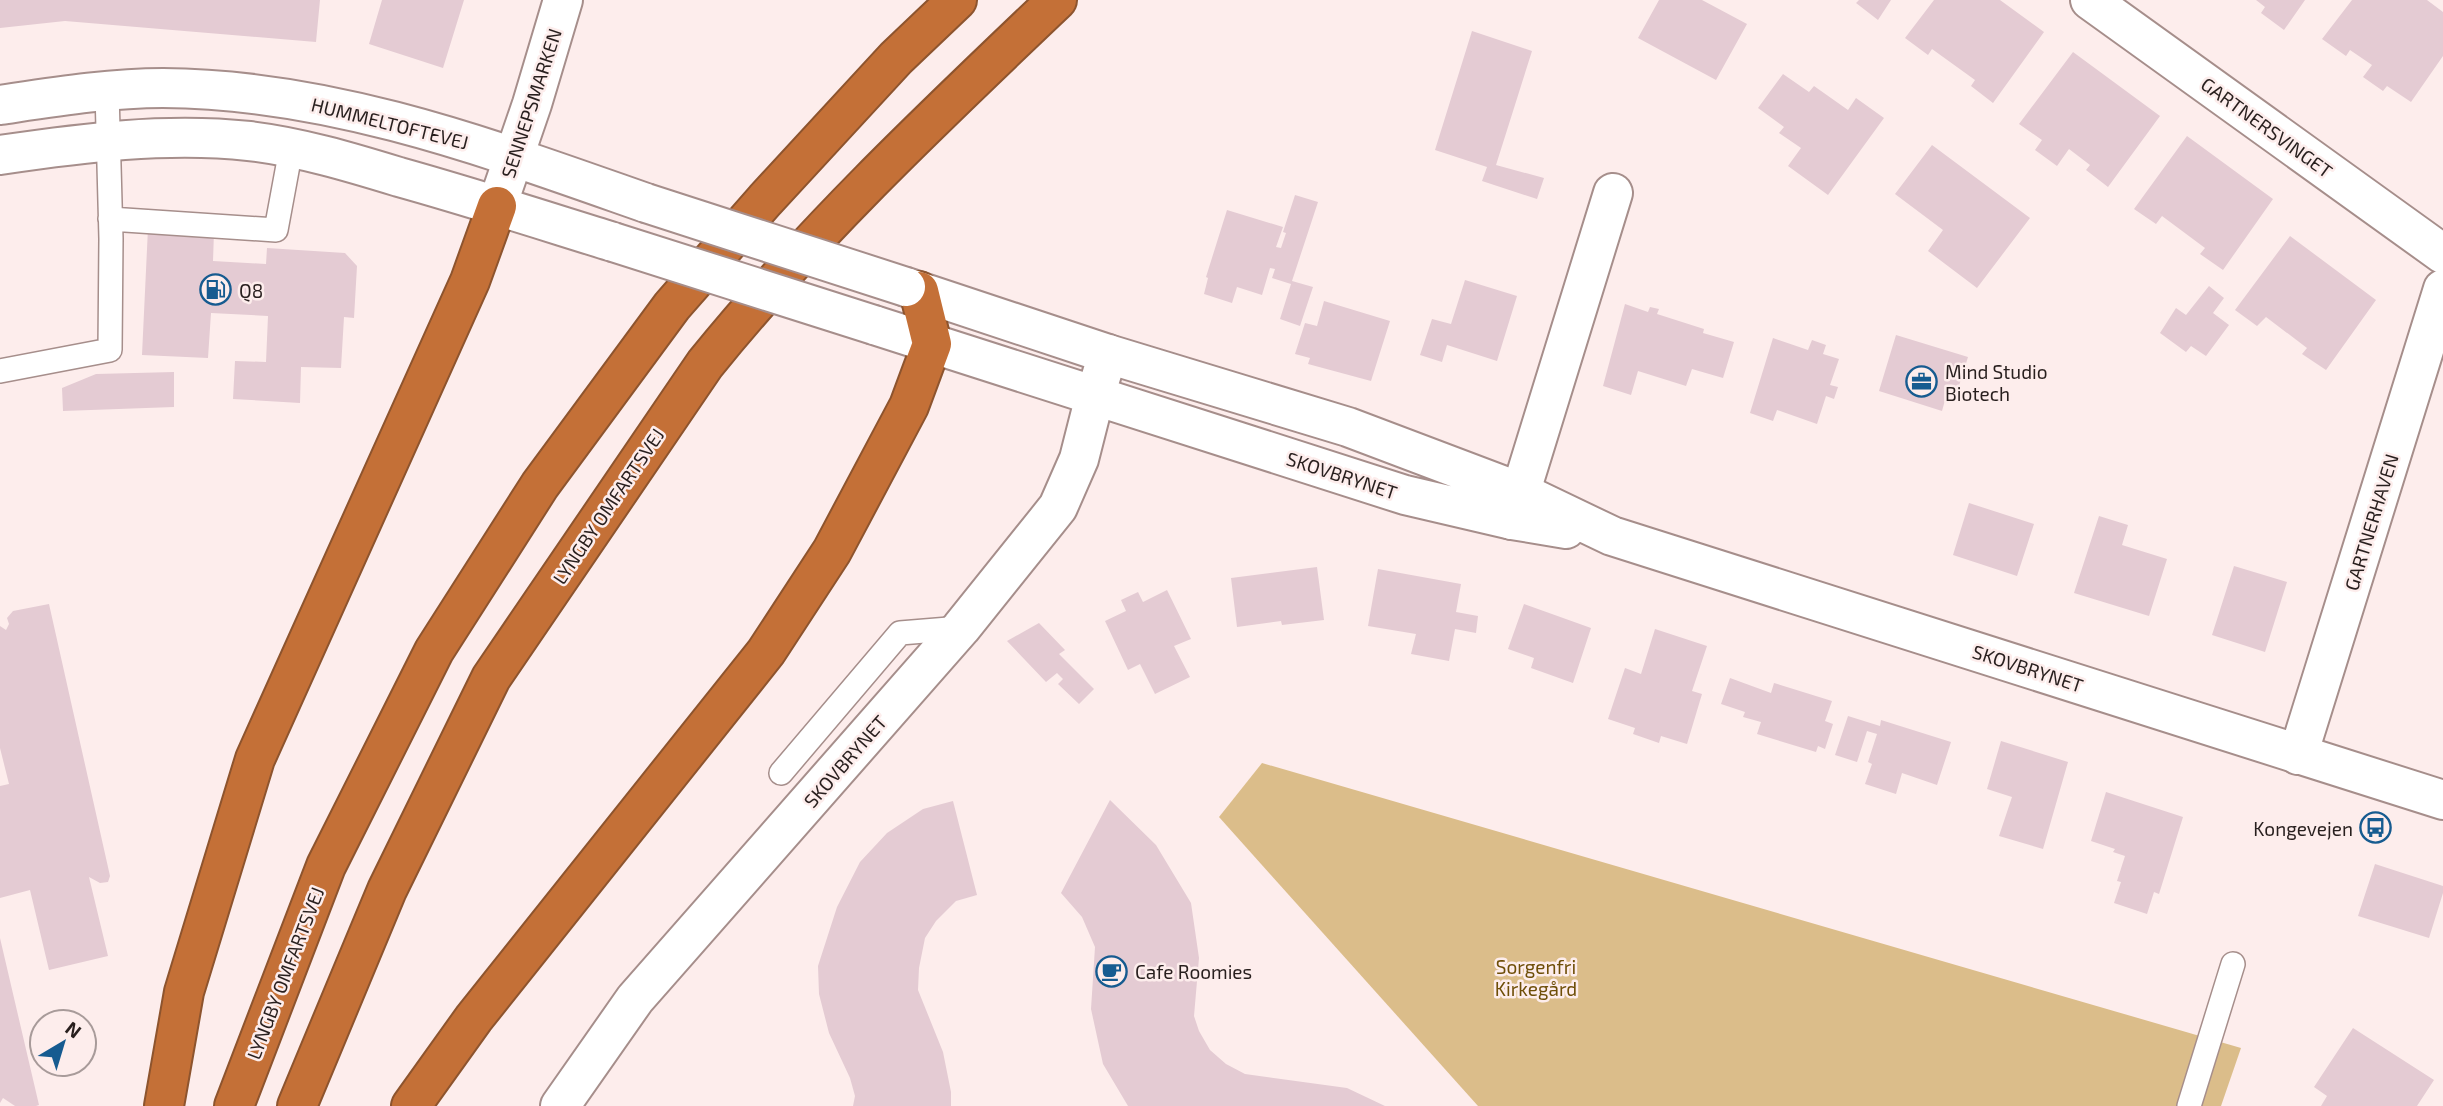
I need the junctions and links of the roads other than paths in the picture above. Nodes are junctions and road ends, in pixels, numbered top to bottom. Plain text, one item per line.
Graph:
1 (563, 0) edge
2 (957, 0) edge
3 (1057, 0) edge
4 (2090, 0) edge
5 (107, 92) junction
6 (0, 105) edge
7 (108, 142) junction
8 (291, 149) junction
9 (0, 155) edge
10 (514, 157) junction
11 (1613, 193) dead end
12 (646, 203) joint
13 (497, 206) junction
14 (110, 219) junction
15 (2443, 254) edge
16 (912, 289) junction
17 (2443, 289) edge
18 (932, 344) junction
19 (1108, 354) junction
20 (0, 372) edge
21 (1095, 396) junction
22 (1516, 506) junction
23 (961, 628) junction
24 (2298, 755) junction
25 (781, 773) dead end
26 (2443, 800) edge
27 (2232, 964) dead end
28 (164, 1106) edge
29 (234, 1106) edge
30 (297, 1106) edge
31 (411, 1106) edge
32 (560, 1106) edge
33 (2189, 1106) edge

1 - 10 street, SENNEPSMARKEN
2 - 29 highway, LYNGBY OMFARTSVEJ
3 - 30 highway, LYNGBY OMFARTSVEJ
4 - 15 street, GARTNERSVINGET
5 - 6 street, HUMMELTOFTEVEJ
5 - 7 lane
5 - 10 street, HUMMELTOFTEVEJ
7 - 8 street
7 - 9 street
7 - 14 lane
8 - 13 street
8 - 14 lane
10 - 12 street, HUMMELTOFTEVEJ
10 - 13 street, SENNEPSMARKEN
11 - 22 street
12 - 16 street, SKOVBRYNET, bridge
13 - 18 street, SKOVBRYNET, bridge
13 - 28 highway
14 - 20 lane
16 - 18 highway
16 - 19 street, SKOVBRYNET
17 - 24 street, GARTNERHAVEN
18 - 21 street, SKOVBRYNET
18 - 31 highway
19 - 21 street, SKOVBRYNET
19 - 22 street, SKOVBRYNET
21 - 22 street, SKOVBRYNET
21 - 23 street, SKOVBRYNET
22 - 24 street, SKOVBRYNET
23 - 25 lane
23 - 32 street, SKOVBRYNET
24 - 26 street, SKOVBRYNET
27 - 33 lane

